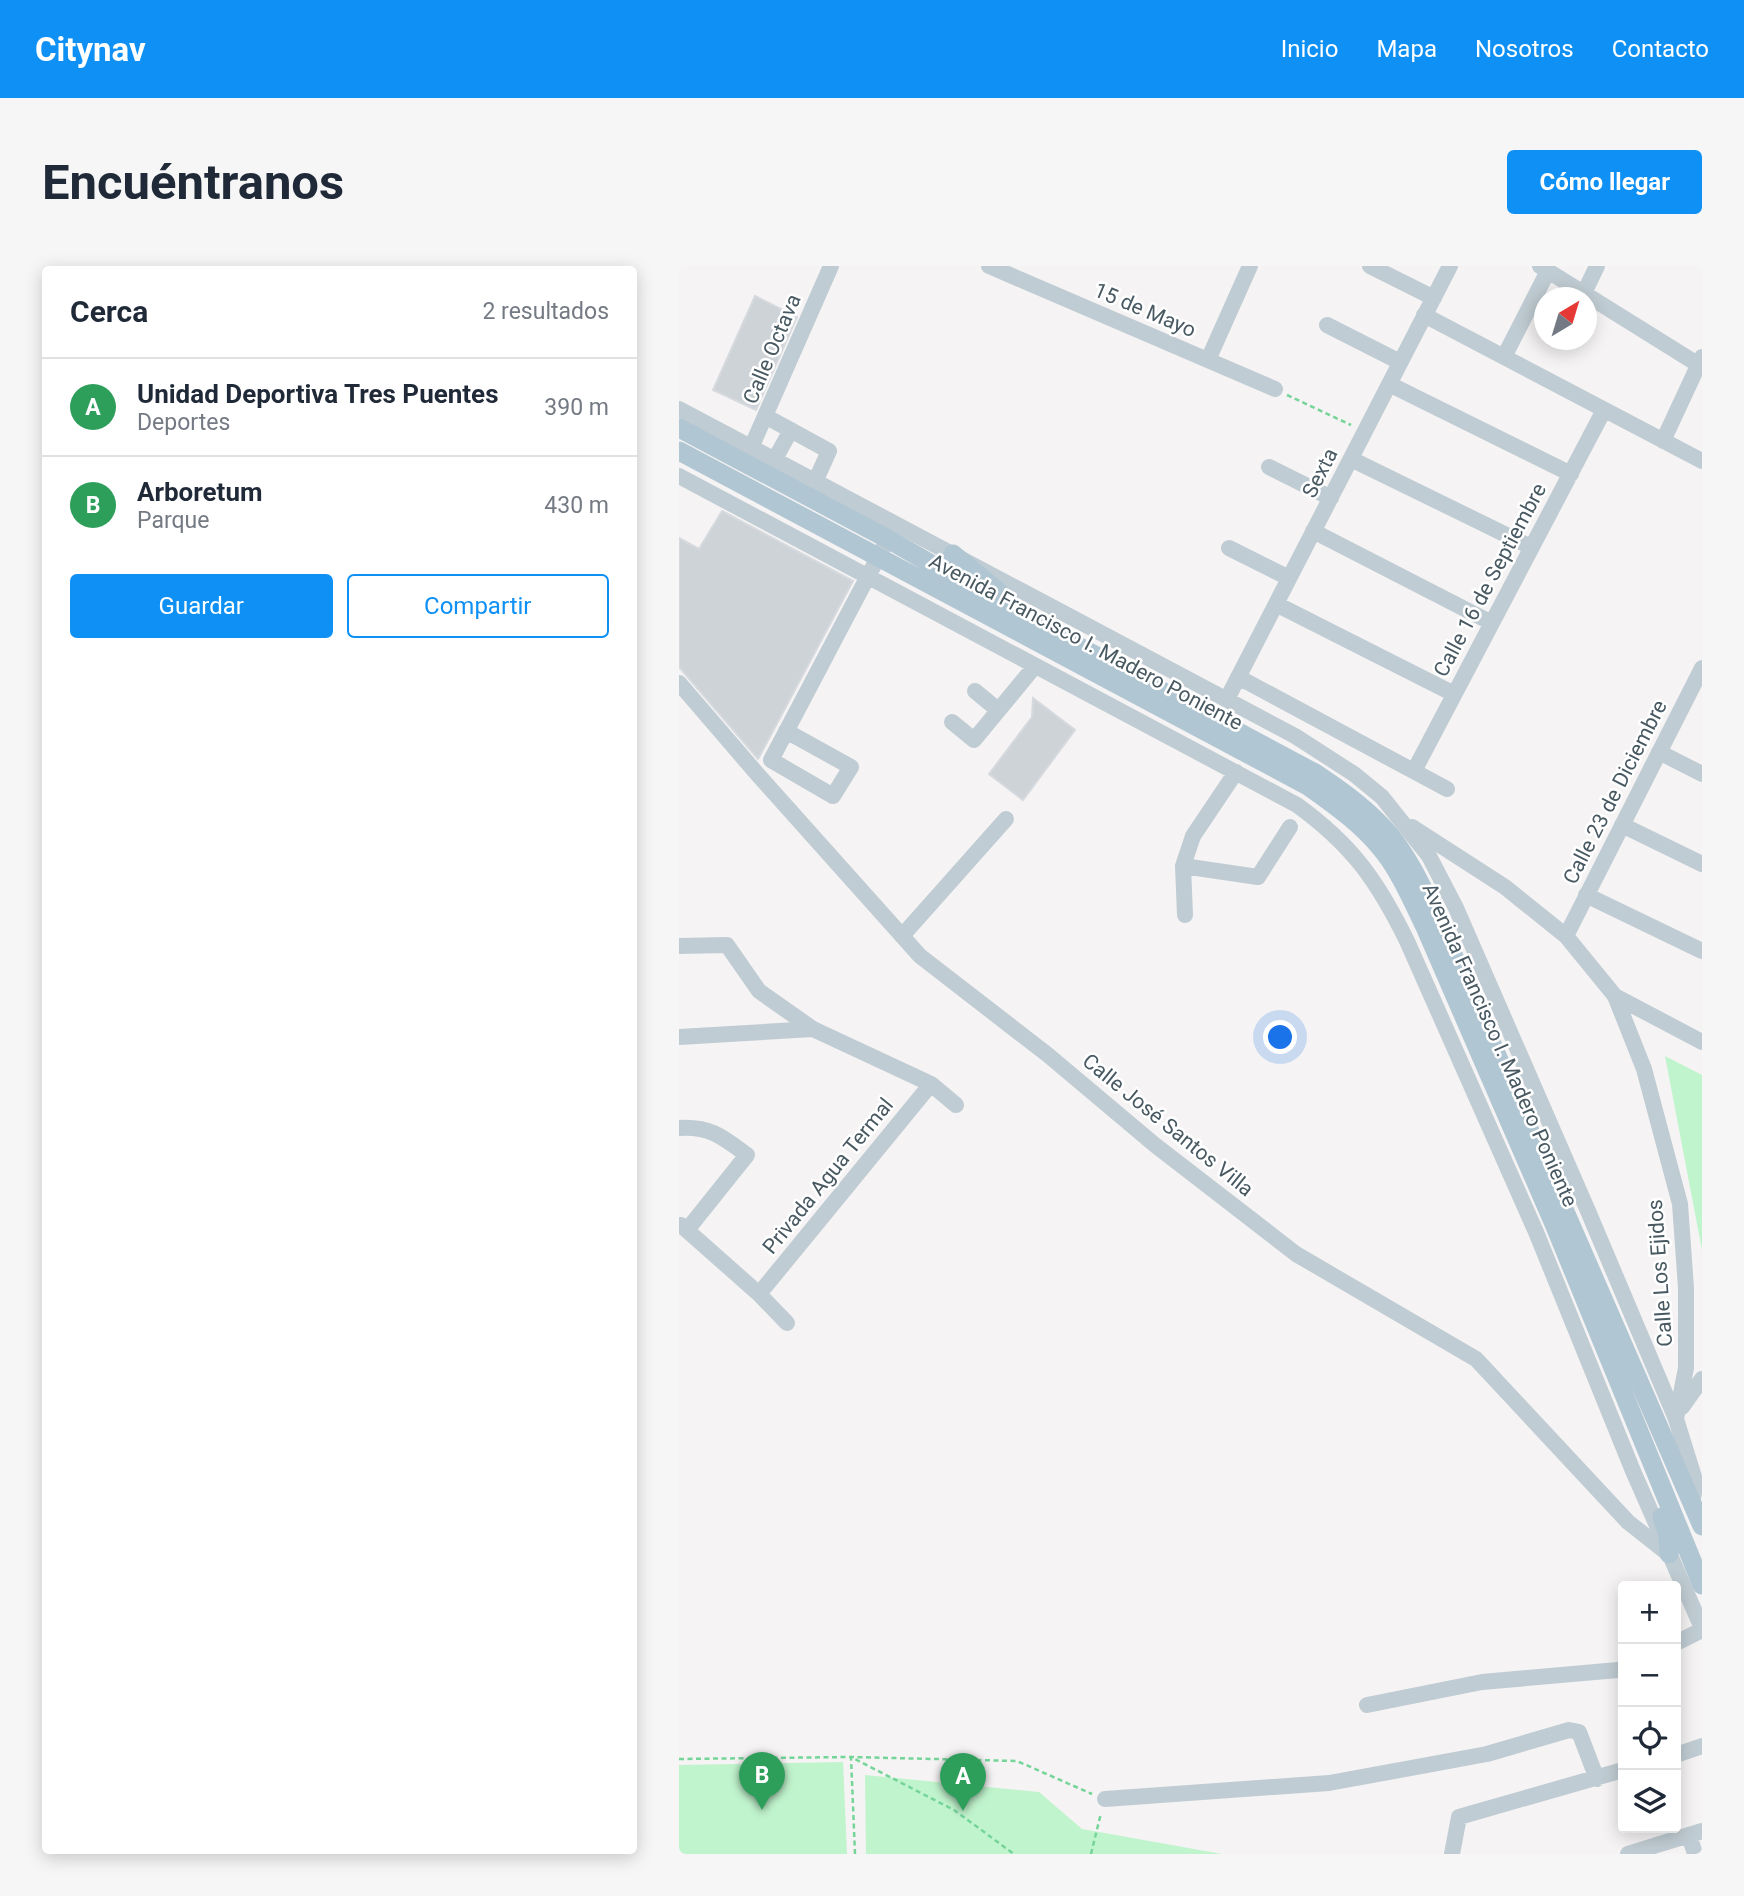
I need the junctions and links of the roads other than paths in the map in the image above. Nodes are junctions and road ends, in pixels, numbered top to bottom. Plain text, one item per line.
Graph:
1 (831, 266) edge
2 (989, 266) edge
3 (1250, 266) edge
4 (1370, 266) edge
5 (1450, 266) edge
6 (1597, 266) edge
7 (1544, 268) edge
8 (1574, 287) edge
9 (1587, 287) edge
10 (1434, 298) junction
11 (1597, 301) edge
12 (1424, 315) junction
13 (1328, 326) dead end
14 (1504, 357) junction
15 (1208, 360) junction
16 (1400, 362) junction
17 (1701, 363) edge
18 (1389, 384) junction
19 (1275, 389) road end
20 (679, 409) edge
21 (1604, 410) junction
22 (765, 416) junction
23 (679, 428) edge
24 (791, 430) junction
25 (715, 438) junction
26 (1663, 441) junction
27 (751, 448) junction
28 (679, 451) edge
29 (1350, 459) junction
30 (1702, 461) edge
31 (1269, 467) dead end
32 (770, 468) junction
33 (1571, 474) junction
34 (679, 476) edge
35 (815, 482) junction
36 (1331, 498) junction
37 (881, 529) junction
38 (1313, 531) junction
39 (1531, 547) junction
40 (1229, 548) dead end
41 (953, 555) junction
42 (878, 557) junction
43 (868, 577) junction
44 (1289, 578) junction
45 (1276, 604) junction
46 (1016, 613) junction
47 (1492, 623) junction
48 (1035, 666) junction
49 (1701, 675) edge
50 (1238, 677) junction
51 (679, 682) edge
52 (975, 691) dead end
53 (1454, 694) junction
54 (1227, 699) junction
55 (999, 710) junction
56 (952, 722) dead end
57 (786, 731) junction
58 (1659, 752) junction
59 (1414, 771) junction
60 (1236, 772) junction
61 (1702, 774) edge
62 (1447, 789) dead end
63 (1398, 818) junction
64 (1006, 819) dead end
65 (1622, 825) junction
66 (1290, 827) dead end
67 (1702, 864) edge
68 (1183, 866) junction
69 (1586, 894) junction
70 (1185, 915) dead end
71 (902, 936) junction
72 (1566, 936) junction
73 (679, 946) edge
74 (1702, 951) edge
75 (1615, 996) junction
76 (813, 1029) junction
77 (679, 1037) edge
78 (1702, 1042) edge
79 (931, 1084) junction
80 (956, 1105) dead end
81 (679, 1128) edge
82 (683, 1227) edge
83 (759, 1294) junction
84 (787, 1323) dead end
85 (1702, 1379) edge
86 (1677, 1416) junction
87 (1657, 1478) junction
88 (1692, 1503) junction
89 (1702, 1526) edge
90 (1669, 1554) junction
91 (1702, 1585) edge
92 (1702, 1629) edge
93 (1681, 1640) edge
94 (1618, 1670) edge
95 (1367, 1705) dead end
96 (1702, 1746) edge
97 (1681, 1753) edge
98 (1618, 1772) edge
99 (1597, 1779) junction
100 (1105, 1799) road end
101 (1695, 1833) edge
102 (1452, 1854) edge
103 (1628, 1854) edge
104 (1695, 1854) edge

1 - 22 street, Calle Octava
2 - 15 street, 15 de Mayo
3 - 15 street
4 - 10 street
5 - 10 street, Sexta
6 - 9 street
7 - 8 street
7 - 14 street
10 - 12 street, Sexta
11 - 17 street
12 - 14 street
12 - 16 street, Sexta
13 - 16 street
14 - 21 street
15 - 19 street, 15 de Mayo
16 - 18 street, Sexta
17 - 26 street
18 - 29 street, Sexta
18 - 33 street
20 - 25 street, Avenida Francisco I. Madero Poniente
21 - 26 street
21 - 33 street, Calle 16 de Septiembre
22 - 24 street
22 - 27 street, Calle Octava
23 - 25 main road, Avenida Francisco I. Madero Poniente
24 - 32 street
24 - 35 street
25 - 27 street, Avenida Francisco I. Madero Poniente
25 - 32 main road, Avenida Francisco I. Madero Poniente
26 - 30 street
27 - 32 street, Avenida Francisco I. Madero Poniente
28 - 42 main road, Avenida Francisco I. Madero Poniente
29 - 36 street, Sexta
29 - 39 street
31 - 36 street
32 - 35 street, Avenida Francisco I. Madero Poniente
32 - 37 main road, Avenida Francisco I. Madero Poniente
33 - 39 street, Calle 16 de Septiembre
34 - 43 street
35 - 37 street, Avenida Francisco I. Madero Poniente
36 - 38 street, Sexta
37 - 41 street, Avenida Francisco I. Madero Poniente
37 - 42 street
37 - 46 main road, Avenida Francisco I. Madero Poniente
38 - 44 street, Sexta
38 - 47 street
39 - 47 street, Calle 16 de Septiembre
40 - 44 street
41 - 46 main road
41 - 54 street, Avenida Francisco I. Madero Poniente
42 - 43 street
42 - 87 main road, Avenida Francisco I. Madero Poniente
43 - 48 street
43 - 57 street
44 - 45 street, Sexta
45 - 50 street, Sexta
45 - 53 street
46 - 88 main road, Avenida Francisco I. Madero Poniente
47 - 53 street, Calle 16 de Septiembre
48 - 55 street
48 - 60 street
49 - 58 street, Calle 23 de Diciembre
50 - 54 street, Sexta
50 - 59 street
51 - 71 street, Calle José Santos Villa
52 - 55 street
53 - 59 street, Calle 16 de Septiembre
54 - 63 street, Avenida Francisco I. Madero Poniente
55 - 56 street
57 - 57 street
58 - 61 street
58 - 65 street, Calle 23 de Diciembre
59 - 62 street
60 - 68 street
60 - 90 street
63 - 72 street, Calle Los Ejidos
63 - 86 street, Avenida Francisco I. Madero Poniente
64 - 71 street
65 - 67 street
65 - 69 street, Calle 23 de Diciembre
66 - 68 street
68 - 70 street
69 - 72 street, Calle 23 de Diciembre
69 - 74 street
71 - 90 street, Calle José Santos Villa
72 - 75 street, Calle Los Ejidos
73 - 76 street
75 - 78 street
75 - 86 street, Calle Los Ejidos
76 - 77 street
76 - 79 street
79 - 80 street
79 - 83 street, Privada Agua Termal
81 - 82 street
82 - 83 street
83 - 84 street
85 - 86 street
86 - 88 street, Avenida Francisco I. Madero Poniente
87 - 90 main road
87 - 91 main road, Avenida Francisco I. Madero Poniente
88 - 89 main road, Avenida Francisco I. Madero Poniente
90 - 92 street
92 - 93 street
94 - 95 street
96 - 97 street
98 - 99 street
99 - 100 street
99 - 102 street
101 - 103 street
101 - 104 street

